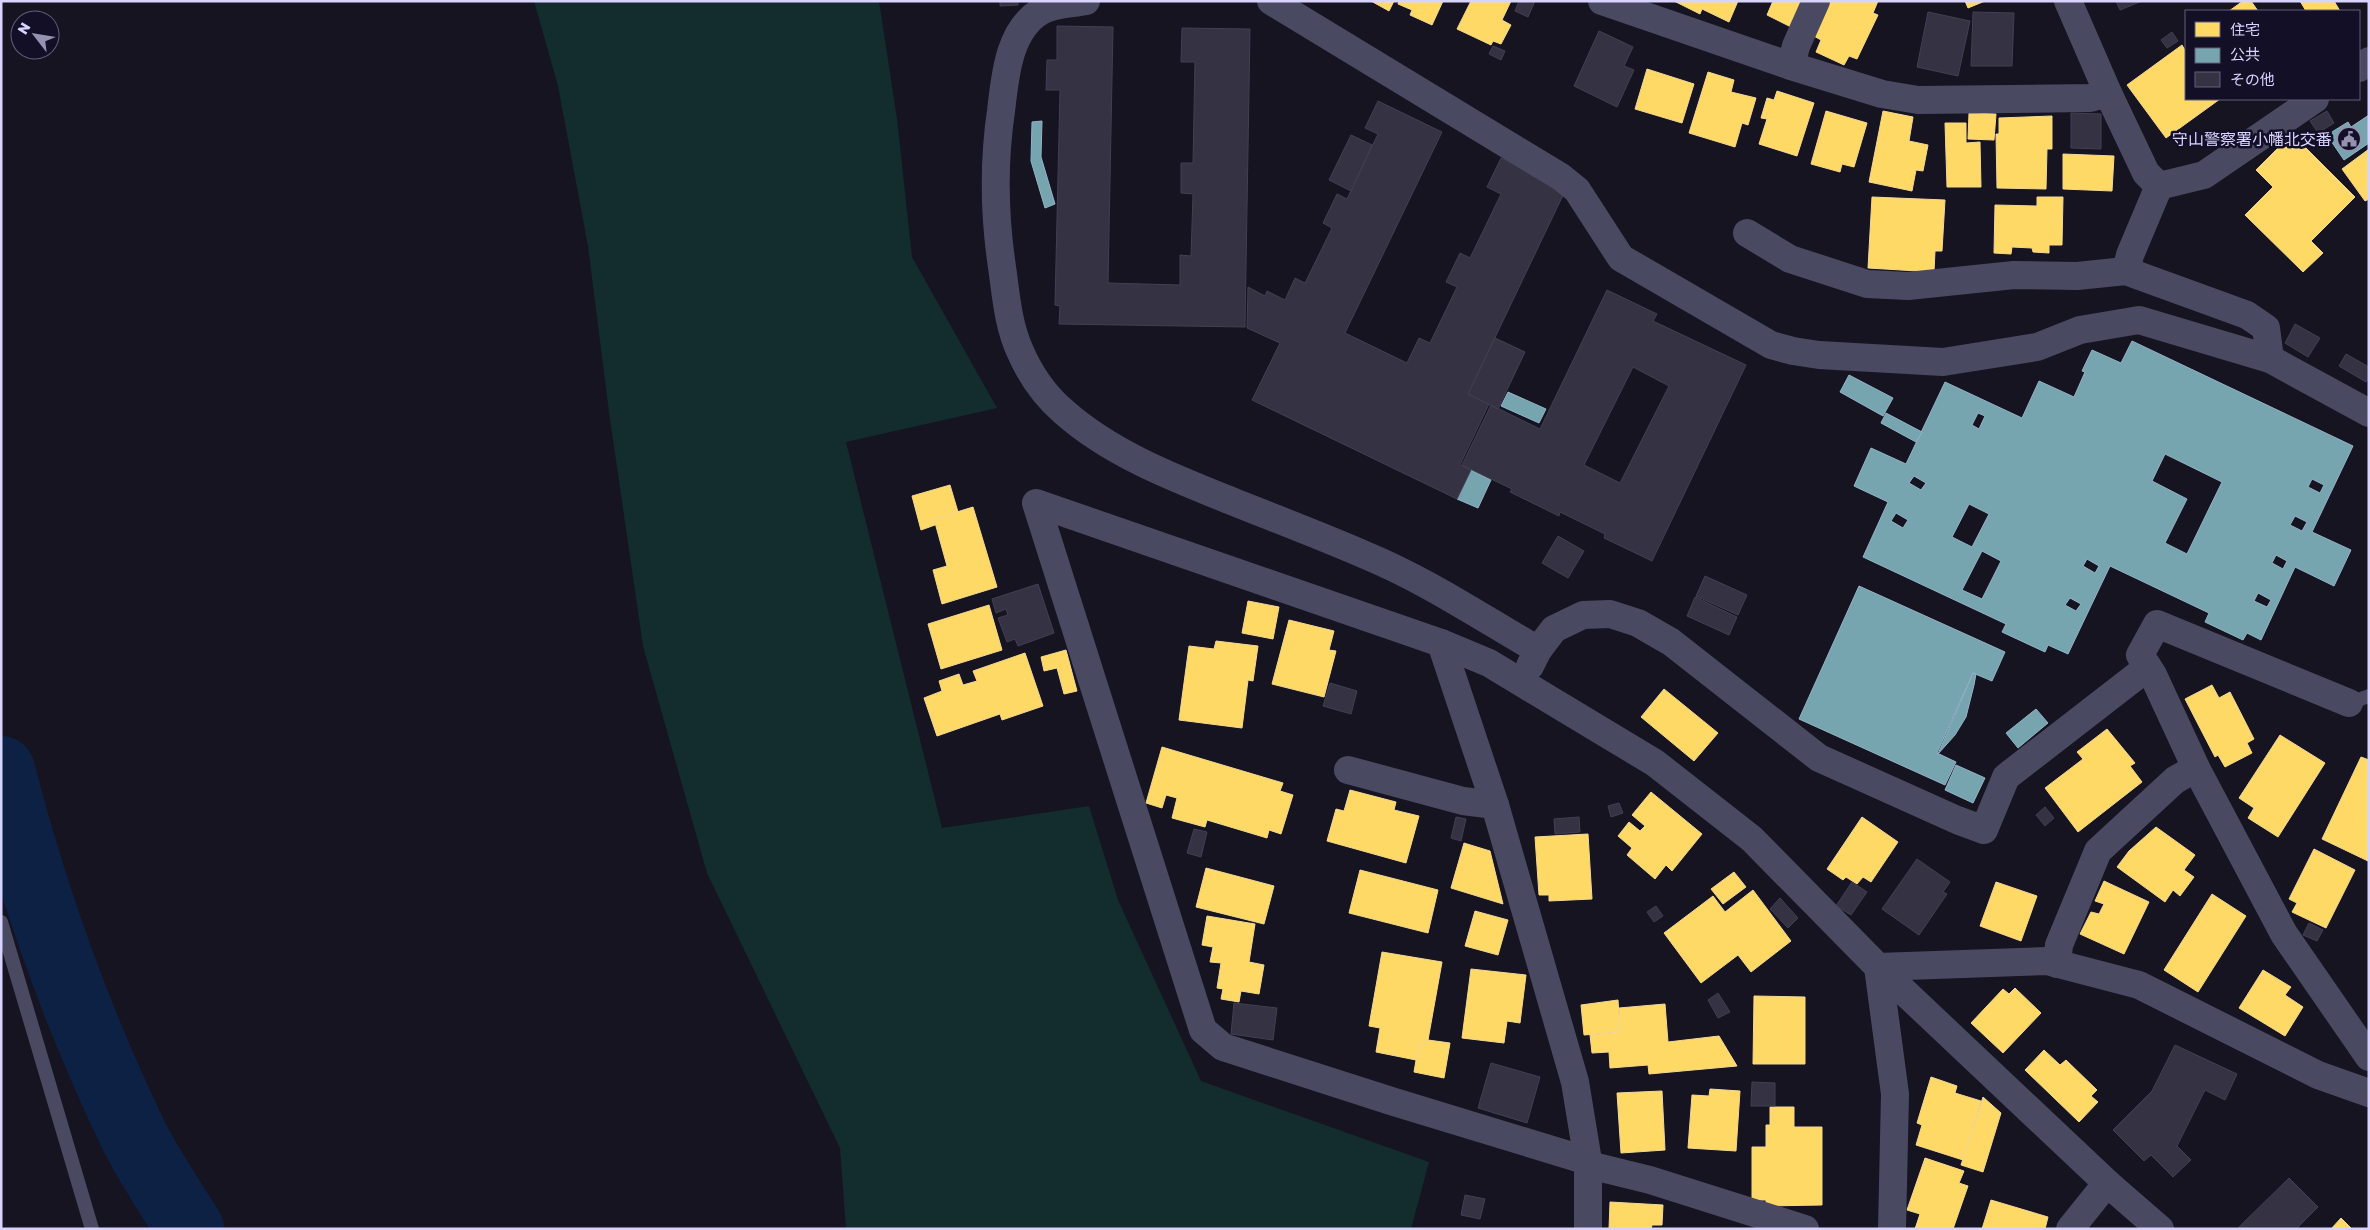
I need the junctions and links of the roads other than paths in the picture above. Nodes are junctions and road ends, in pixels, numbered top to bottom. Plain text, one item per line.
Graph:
1 (1086, 1) edge
2 (1271, 1) edge
3 (1602, 1) edge
4 (1816, 1) edge
5 (2068, 1) edge
6 (1790, 66) junction
7 (2108, 92) junction
8 (2314, 100) edge
9 (2159, 186) junction
10 (1747, 233) dead end
11 (2126, 271) junction
12 (2270, 359) junction
13 (2369, 413) edge
14 (1441, 643) junction
15 (1538, 650) junction
16 (2148, 666) junction
17 (1522, 682) junction
18 (2359, 700) edge
19 (2196, 768) junction
20 (1348, 770) dead end
21 (1495, 805) junction
22 (1, 922) edge
23 (2058, 964) junction
24 (1878, 967) junction
25 (2369, 1056) edge
26 (2369, 1094) edge
27 (1588, 1163) junction
28 (2107, 1183) junction
29 (92, 1229) edge
30 (1588, 1229) edge
31 (1804, 1229) edge
32 (1892, 1229) edge
33 (2070, 1229) edge
34 (2160, 1229) edge

1 - 15 street
2 - 12 street
3 - 6 street
4 - 6 street
5 - 7 street
6 - 7 street
7 - 9 street
8 - 9 street
9 - 11 street
10 - 11 street
11 - 12 street
12 - 13 street
14 - 17 street
14 - 21 street
14 - 27 street
15 - 16 street
15 - 17 street
16 - 18 street
16 - 19 street
17 - 24 street
19 - 23 street
19 - 25 street
20 - 21 street
21 - 27 street
22 - 29 lane
23 - 24 street
23 - 26 street
24 - 28 street
24 - 32 street
27 - 30 street
27 - 31 street
28 - 33 street
28 - 34 street

